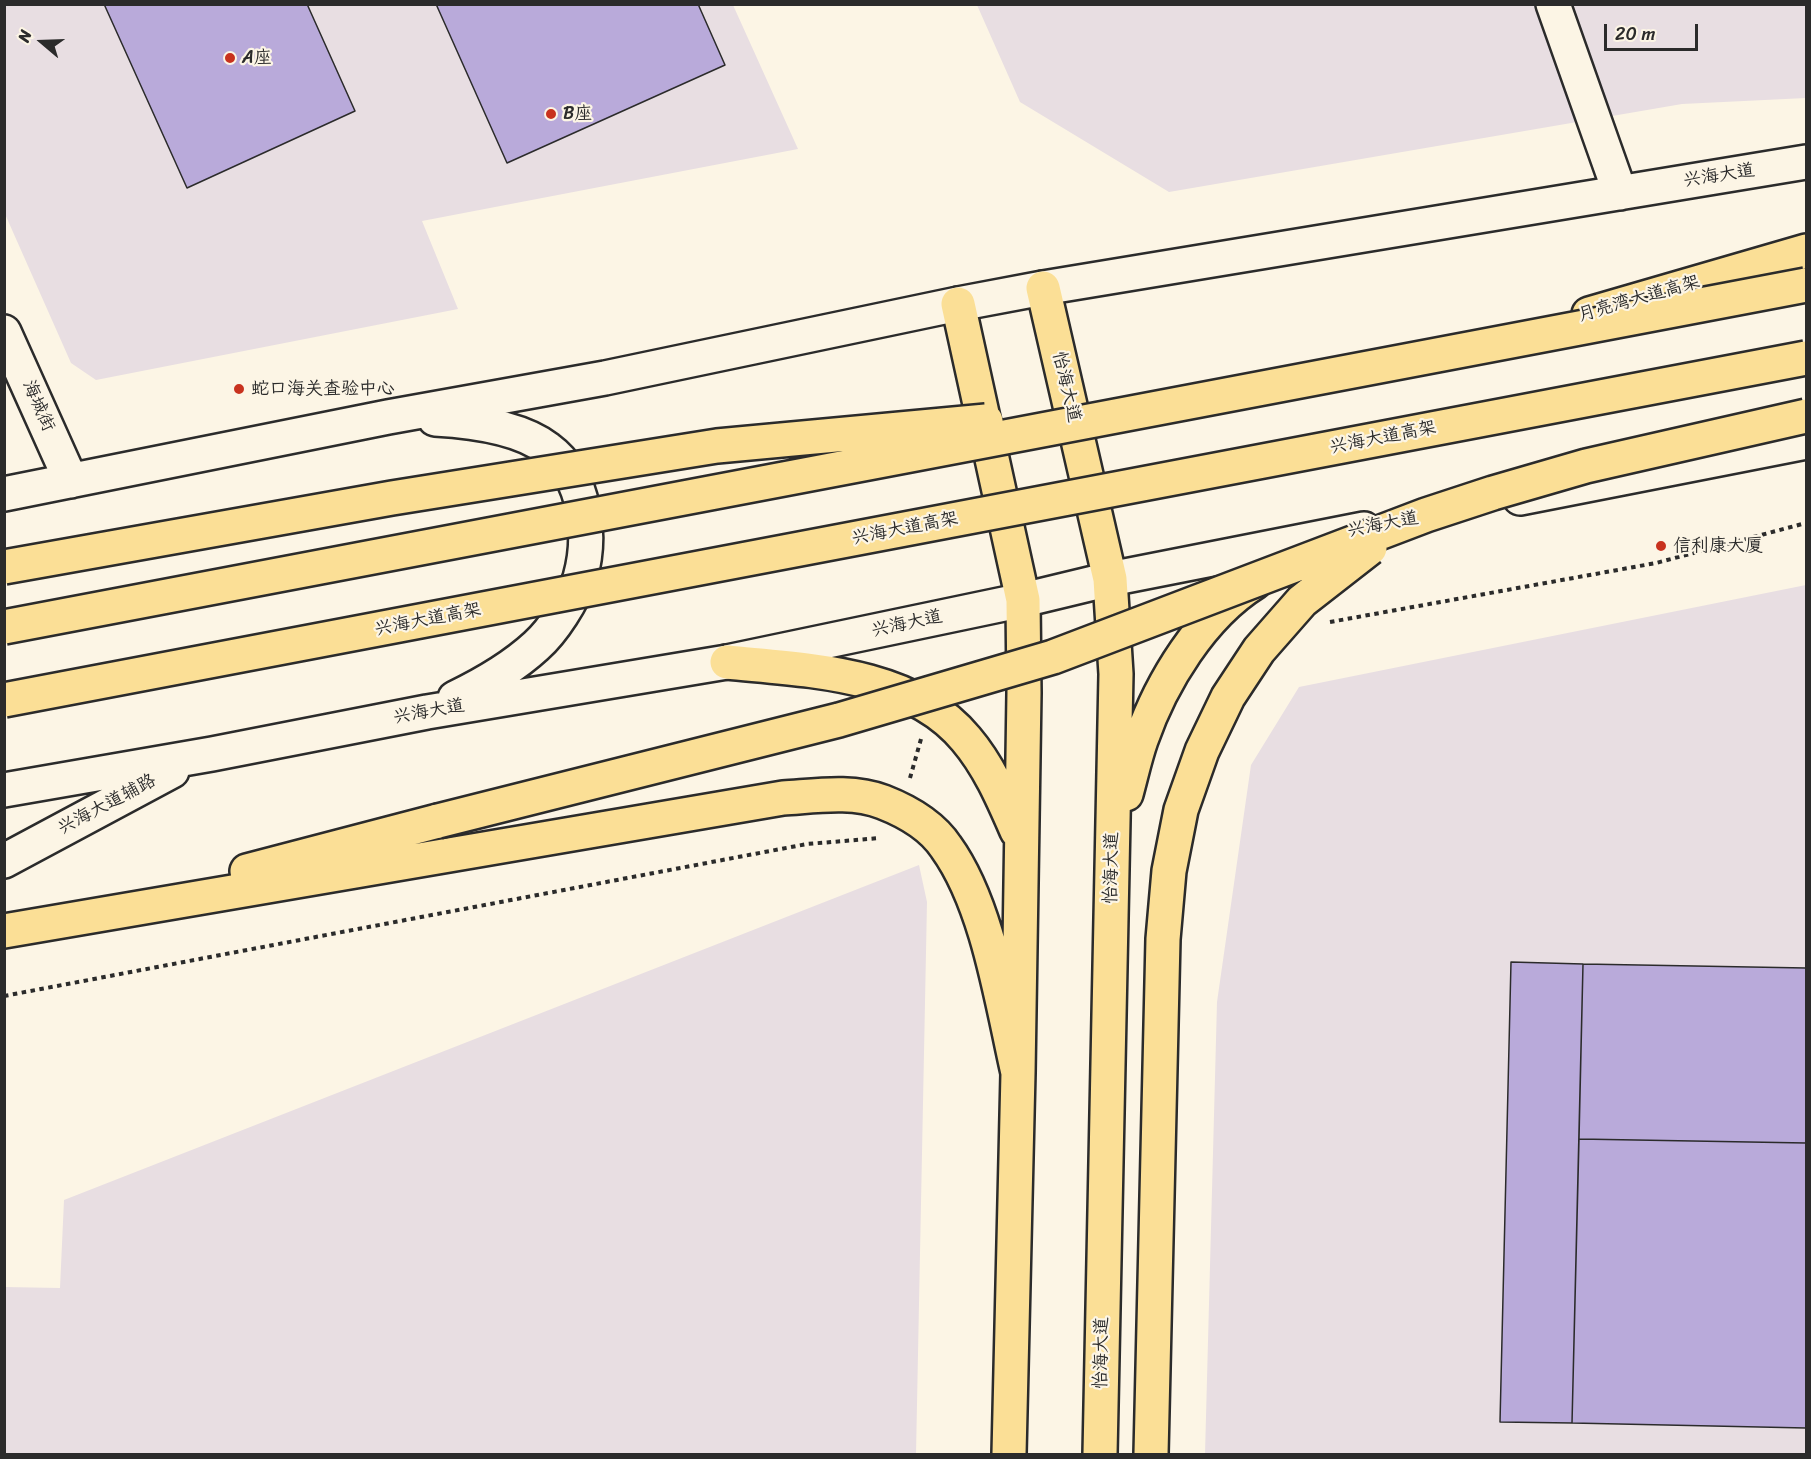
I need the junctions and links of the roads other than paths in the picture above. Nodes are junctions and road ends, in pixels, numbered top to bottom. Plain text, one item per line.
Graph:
1 (1553, 4) edge
2 (1806, 162) edge
3 (1620, 193) junction
4 (1806, 251) edge
5 (1806, 285) edge
6 (1043, 288) junction
7 (958, 304) junction
8 (4, 332) edge
9 (1471, 348) junction
10 (1806, 358) edge
11 (1176, 404) junction
12 (1806, 416) edge
13 (388, 417) junction
14 (1806, 442) edge
15 (70, 481) junction
16 (4, 494) edge
17 (1426, 515) junction
18 (1329, 536) junction
19 (4, 567) edge
20 (1110, 579) junction
21 (1023, 600) junction
22 (4, 627) edge
23 (727, 662) junction
24 (4, 700) edge
25 (427, 712) junction
26 (212, 754) junction
27 (4, 790) edge
28 (1021, 840) junction
29 (1113, 845) junction
30 (4, 861) edge
31 (18, 929) edge
32 (1018, 1073) junction
33 (1009, 1455) edge
34 (1100, 1455) edge
35 (1151, 1455) edge

1 - 3 street
2 - 3 street, 兴海大道
3 - 6 street, 兴海大道
4 - 9 main road, 月亮湾大道高架, bridge
5 - 9 main road, bridge
6 - 7 street, 兴海大道
6 - 20 main road, 怡海大道
7 - 13 street, 兴海大道
7 - 21 main road
8 - 15 street, 海城街
9 - 11 main road, bridge
10 - 24 main road, 兴海大道高架, bridge
11 - 19 main road, bridge
11 - 22 main road, bridge
12 - 17 main road, bridge
13 - 15 street, 兴海大道
13 - 25 street
14 - 18 street, 兴海大道
15 - 16 street, 兴海大道
17 - 31 main road, bridge
17 - 35 main road, bridge
18 - 20 street, 兴海大道
18 - 29 main road
20 - 21 street, 兴海大道
20 - 29 main road, 怡海大道
21 - 23 street, 兴海大道
21 - 28 main road
23 - 25 street, 兴海大道
23 - 28 main road
25 - 26 street, 兴海大道
26 - 27 street, 兴海大道
26 - 30 street, 兴海大道辅路
28 - 32 main road
29 - 34 main road, 怡海大道
31 - 32 main road
32 - 33 main road

